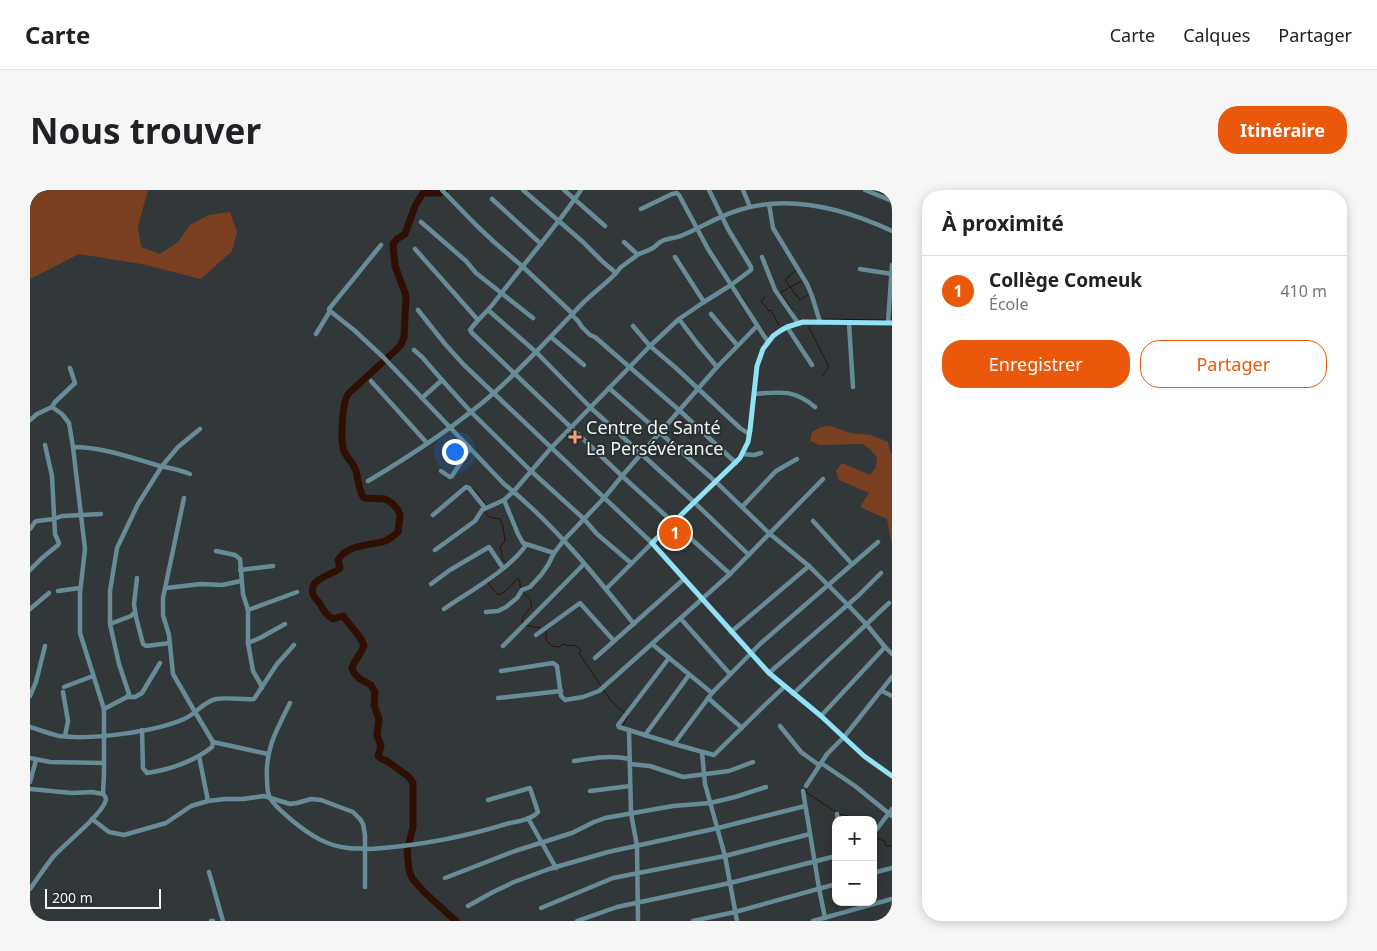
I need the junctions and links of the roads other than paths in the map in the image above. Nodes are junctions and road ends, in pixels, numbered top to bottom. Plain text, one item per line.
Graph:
1 (442, 190) edge
2 (523, 190) edge
3 (564, 190) edge
4 (581, 190) edge
5 (665, 190) edge
6 (709, 190) edge
7 (743, 190) edge
8 (865, 190) edge
9 (667, 196) junction
10 (492, 199) dead end
11 (575, 200) junction
12 (892, 201) edge
13 (768, 204) junction
14 (750, 207) junction
15 (641, 209) dead end
16 (722, 216) junction
17 (559, 221) junction
18 (421, 222) dead end
19 (605, 226) dead end
20 (697, 228) junction
21 (892, 231) edge
22 (624, 242) dead end
23 (541, 244) junction
24 (381, 245) dead end
25 (415, 249) dead end
26 (638, 254) junction
27 (675, 257) dead end
28 (762, 257) dead end
29 (892, 265) edge
30 (522, 266) junction
31 (860, 269) dead end
32 (616, 273) junction
33 (891, 274) edge
34 (731, 285) junction
35 (502, 293) junction
36 (704, 302) junction
37 (418, 310) dead end
38 (488, 310) junction
39 (330, 311) junction
40 (572, 314) junction
41 (711, 314) dead end
42 (534, 318) dead end
43 (679, 319) junction
44 (478, 320) junction
45 (820, 322) junction
46 (798, 323) junction
47 (849, 323) junction
48 (890, 323) edge
49 (633, 326) dead end
50 (757, 326) junction
51 (787, 327) junction
52 (316, 334) dead end
53 (551, 337) junction
54 (768, 342) junction
55 (737, 345) junction
56 (650, 346) junction
57 (414, 350) dead end
58 (536, 352) junction
59 (584, 365) dead end
60 (812, 366) dead end
61 (717, 367) junction
62 (70, 368) dead end
63 (629, 368) junction
64 (514, 374) junction
65 (442, 380) junction
66 (370, 381) dead end
67 (853, 387) dead end
68 (609, 388) junction
69 (698, 389) junction
70 (494, 393) junction
71 (754, 394) junction
72 (422, 398) junction
73 (52, 407) junction
74 (815, 407) dead end
75 (591, 408) junction
76 (679, 410) junction
77 (471, 412) junction
78 (30, 420) edge
79 (572, 427) junction
80 (451, 428) junction
81 (200, 429) dead end
82 (660, 433) junction
83 (749, 434) junction
84 (427, 443) junction
85 (45, 445) dead end
86 (74, 447) junction
87 (470, 448) junction
88 (552, 448) junction
89 (641, 454) junction
90 (742, 454) junction
91 (761, 454) dead end
92 (797, 459) dead end
93 (736, 463) junction
94 (162, 466) junction
95 (531, 470) junction
96 (441, 471) dead end
97 (190, 474) dead end
98 (622, 476) junction
99 (823, 479) dead end
100 (368, 481) dead end
101 (716, 482) junction
102 (514, 491) junction
103 (184, 498) dead end
104 (604, 498) junction
105 (504, 500) junction
106 (694, 502) junction
107 (742, 507) junction
108 (485, 508) junction
109 (101, 514) dead end
110 (433, 514) dead end
111 (82, 516) junction
112 (54, 519) junction
113 (584, 519) junction
114 (813, 521) dead end
115 (672, 522) junction
116 (30, 529) edge
117 (770, 534) junction
118 (564, 540) junction
119 (878, 542) dead end
120 (652, 543) junction
121 (526, 545) junction
122 (435, 550) dead end
123 (216, 551) dead end
124 (554, 554) junction
125 (749, 555) junction
126 (631, 563) junction
127 (584, 564) junction
128 (852, 564) junction
129 (273, 566) dead end
130 (809, 566) junction
131 (504, 568) junction
132 (30, 570) edge
133 (240, 570) junction
134 (881, 573) dead end
135 (730, 574) junction
136 (137, 578) dead end
137 (684, 579) junction
138 (241, 581) junction
139 (432, 584) dead end
140 (828, 584) junction
141 (80, 588) junction
142 (166, 588) junction
143 (606, 589) junction
144 (58, 591) dead end
145 (297, 592) dead end
146 (49, 593) dead end
147 (703, 599) junction
148 (889, 603) dead end
149 (848, 605) junction
150 (30, 609) edge
151 (444, 609) dead end
152 (248, 610) junction
153 (135, 612) junction
154 (486, 612) dead end
155 (680, 619) junction
156 (110, 624) junction
157 (285, 624) dead end
158 (634, 624) junction
159 (867, 625) junction
160 (731, 632) junction
161 (536, 635) dead end
162 (614, 641) junction
163 (170, 643) junction
164 (248, 643) junction
165 (652, 644) junction
166 (294, 645) dead end
167 (46, 646) dead end
168 (503, 646) dead end
169 (885, 647) junction
170 (751, 654) junction
171 (892, 654) edge
172 (595, 658) dead end
173 (669, 658) junction
174 (160, 662) dead end
175 (501, 670) dead end
176 (730, 674) junction
177 (769, 674) junction
178 (689, 675) junction
179 (93, 676) junction
180 (892, 677) edge
181 (784, 687) junction
182 (262, 688) junction
183 (561, 691) junction
184 (882, 691) junction
185 (712, 693) junction
186 (793, 694) junction
187 (30, 695) edge
188 (892, 696) edge
189 (128, 697) junction
190 (498, 698) dead end
191 (708, 698) junction
192 (290, 703) dead end
193 (104, 709) junction
194 (195, 712) junction
195 (820, 716) junction
196 (780, 726) dead end
197 (30, 727) edge
198 (742, 728) junction
199 (142, 730) junction
200 (629, 730) junction
201 (65, 736) junction
202 (104, 736) junction
203 (645, 736) junction
204 (844, 738) junction
205 (213, 742) junction
206 (674, 744) junction
207 (702, 752) junction
208 (268, 754) junction
209 (199, 756) junction
210 (30, 758) edge
211 (36, 760) junction
212 (574, 760) dead end
213 (630, 762) junction
214 (753, 762) dead end
215 (104, 763) junction
216 (820, 764) junction
217 (704, 775) junction
218 (892, 776) edge
219 (30, 782) edge
220 (630, 786) junction
221 (806, 786) dead end
222 (766, 787) dead end
223 (30, 789) edge
224 (803, 791) dead end
225 (590, 792) dead end
226 (103, 794) junction
227 (269, 797) junction
228 (488, 800) dead end
229 (208, 802) junction
230 (710, 803) junction
231 (805, 806) junction
232 (631, 812) junction
233 (891, 813) edge
234 (528, 818) junction
235 (92, 819) junction
236 (718, 828) junction
237 (877, 829) edge
238 (810, 834) junction
239 (542, 842) junction
240 (638, 846) junction
241 (365, 848) junction
242 (725, 856) junction
243 (832, 857) edge
244 (814, 861) junction
245 (556, 868) junction
246 (892, 868) edge
247 (209, 872) dead end
248 (877, 872) edge
249 (637, 874) junction
250 (446, 878) dead end
251 (730, 883) junction
252 (832, 885) edge
253 (365, 887) dead end
254 (819, 888) junction
255 (30, 889) edge
256 (892, 899) edge
257 (637, 903) junction
258 (468, 906) dead end
259 (541, 908) dead end
260 (735, 912) junction
261 (825, 918) junction
262 (223, 921) edge
263 (577, 921) edge
264 (638, 921) edge
265 (693, 921) edge
266 (737, 921) edge
267 (812, 921) edge

1 - 30 street
2 - 17 street
3 - 11 street
4 - 11 street
5 - 9 street
6 - 16 street
7 - 14 street
8 - 12 street
9 - 15 street
9 - 20 street
10 - 23 street
11 - 17 street
11 - 19 street
13 - 14 street
13 - 21 street
13 - 45 street
14 - 16 street
16 - 20 street
16 - 34 street
17 - 23 street
17 - 32 street
18 - 35 street
20 - 26 street
20 - 34 street
22 - 26 street
23 - 30 street
24 - 39 street
25 - 44 street
26 - 32 street
27 - 36 street
28 - 46 street
29 - 33 street
30 - 35 street
30 - 40 street
31 - 33 street
32 - 40 street
33 - 48 street
34 - 36 street
34 - 50 street
35 - 38 street
35 - 42 street
36 - 43 street
37 - 70 street
38 - 44 street
38 - 58 street
39 - 52 street
39 - 72 street
40 - 53 street
40 - 63 street
41 - 55 street
43 - 56 street
43 - 61 street
44 - 64 street
45 - 46 main road
45 - 47 main road
46 - 51 main road
47 - 48 main road
47 - 67 street
49 - 56 street
50 - 54 street
50 - 55 street
51 - 54 main road
51 - 60 street
53 - 58 street
53 - 59 street
54 - 71 main road
55 - 61 street
56 - 63 street
56 - 69 street
57 - 65 street
58 - 64 street
58 - 75 street
61 - 69 street
62 - 73 street
63 - 68 street
63 - 76 street
64 - 70 street
64 - 79 street
65 - 72 street
65 - 77 street
66 - 84 street
68 - 75 street
68 - 82 street
69 - 76 street
69 - 83 street
70 - 77 street
70 - 88 street
71 - 74 street
71 - 83 main road
72 - 80 street
73 - 78 street
73 - 86 street
75 - 79 street
75 - 89 street
76 - 82 street
76 - 93 street
77 - 80 street
77 - 95 street
79 - 88 street
79 - 98 street
80 - 84 street
80 - 87 street
81 - 94 street
82 - 89 street
82 - 101 street
83 - 90 main road
84 - 100 street
85 - 112 street
86 - 94 street
86 - 111 street
87 - 96 street
87 - 102 street
88 - 95 street
88 - 104 street
89 - 98 street
89 - 106 street
90 - 91 street
90 - 93 main road
92 - 107 street
93 - 101 main road
94 - 97 street
94 - 156 street
95 - 102 street
95 - 113 street
98 - 104 street
98 - 115 street
99 - 117 street
101 - 106 main road
101 - 107 street
102 - 105 street
102 - 118 street
103 - 142 street
104 - 113 street
104 - 120 street
105 - 108 street
105 - 121 street
106 - 115 main road
106 - 125 street
107 - 117 street
108 - 110 street
108 - 122 street
109 - 111 street
111 - 112 street
111 - 141 street
112 - 116 street
112 - 132 street
113 - 118 street
113 - 126 street
114 - 128 street
115 - 120 main road
115 - 135 street
117 - 125 street
117 - 130 street
118 - 124 street
118 - 127 street
119 - 128 street
120 - 126 street
120 - 137 main road
121 - 124 street
121 - 131 street
123 - 133 street
124 - 154 street
125 - 135 street
126 - 143 street
127 - 143 street
127 - 168 street
128 - 140 street
129 - 133 street
130 - 140 street
130 - 160 street
131 - 139 street
131 - 151 street
133 - 138 street
134 - 149 street
135 - 147 street
136 - 153 street
137 - 147 main road
137 - 158 street
138 - 142 street
138 - 152 street
140 - 149 street
140 - 170 street
141 - 144 street
141 - 179 street
142 - 163 street
143 - 158 street
145 - 152 street
146 - 150 street
147 - 155 street
147 - 160 main road
148 - 159 street
149 - 159 street
149 - 177 street
152 - 164 street
153 - 156 street
153 - 163 street
155 - 165 street
155 - 176 street
156 - 189 street
157 - 164 street
158 - 162 street
159 - 169 street
159 - 186 street
160 - 170 main road
161 - 162 street
162 - 172 street
163 - 194 street
164 - 182 street
165 - 173 street
165 - 183 street
166 - 182 street
167 - 187 street
169 - 171 street
169 - 195 street
170 - 176 street
170 - 177 main road
173 - 178 street
173 - 200 street
174 - 189 street
175 - 183 street
176 - 185 street
177 - 181 main road
178 - 185 street
178 - 203 street
179 - 193 street
179 - 201 street
180 - 184 street
181 - 186 main road
181 - 198 street
182 - 194 street
183 - 190 street
184 - 188 street
184 - 204 street
185 - 191 street
186 - 195 main road
189 - 193 street
191 - 198 street
191 - 206 street
192 - 208 street
193 - 202 street
194 - 199 street
194 - 205 street
195 - 204 main road
196 - 216 street
197 - 201 street
198 - 207 street
199 - 202 street
199 - 209 street
200 - 203 street
200 - 213 street
201 - 202 street
202 - 215 street
203 - 206 street
204 - 216 street
204 - 218 main road
205 - 208 street
205 - 209 street
206 - 207 street
207 - 217 street
208 - 227 street
209 - 229 street
210 - 211 street
211 - 215 street
211 - 219 street
212 - 213 street
213 - 217 street
213 - 220 street
214 - 217 street
215 - 226 street
216 - 221 street
216 - 233 street
217 - 230 street
220 - 225 street
220 - 232 street
222 - 230 street
223 - 226 street
224 - 231 street
226 - 235 street
227 - 229 street
227 - 241 street
227 - 241 street
228 - 234 street
229 - 235 street
230 - 232 street
230 - 236 street
231 - 236 street
231 - 238 street
232 - 239 street
232 - 240 street
233 - 237 street
234 - 239 street
234 - 241 street
235 - 255 street
236 - 240 street
236 - 242 street
238 - 242 street
238 - 244 street
239 - 245 street
239 - 250 street
240 - 245 street
240 - 249 street
241 - 253 street
242 - 249 street
242 - 251 street
243 - 244 street
244 - 251 street
244 - 254 street
245 - 258 street
246 - 248 street
247 - 262 street
249 - 257 street
249 - 259 street
251 - 257 street
251 - 260 street
252 - 254 street
254 - 260 street
254 - 261 street
256 - 261 street
257 - 263 street
257 - 264 street
260 - 265 street
260 - 266 street
261 - 267 street

